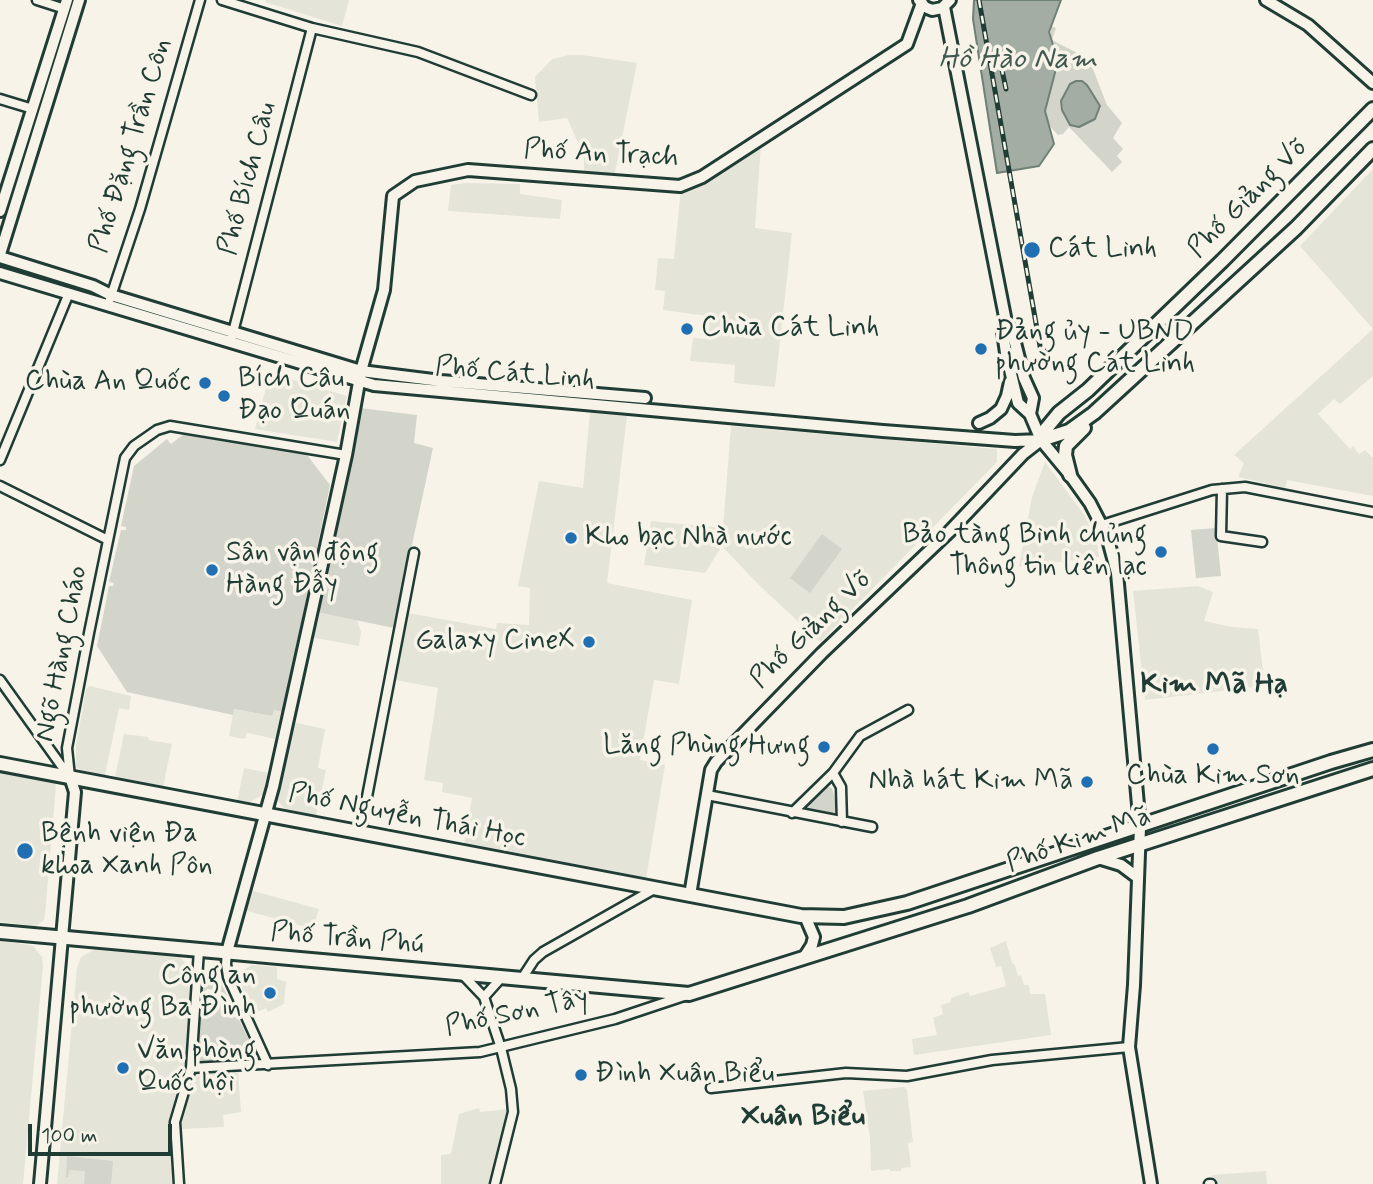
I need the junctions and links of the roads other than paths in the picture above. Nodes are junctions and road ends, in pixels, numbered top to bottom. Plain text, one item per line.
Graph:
1 (37, 0) edge
2 (79, 0) edge
3 (200, 0) edge
4 (222, 0) edge
5 (1266, 0) edge
6 (921, 2) edge
7 (947, 3) edge
8 (66, 5) edge
9 (313, 28) junction
10 (50, 74) junction
11 (1373, 83) edge
12 (531, 95) dead end
13 (0, 99) edge
14 (33, 109) junction
15 (1373, 109) edge
16 (1373, 149) edge
17 (0, 211) edge
18 (0, 255) edge
19 (1222, 261) junction
20 (0, 273) edge
21 (1239, 278) junction
22 (69, 293) junction
23 (109, 300) junction
24 (1006, 322) junction
25 (231, 337) junction
26 (360, 376) junction
27 (1011, 379) junction
28 (1094, 412) junction
29 (1059, 413) junction
30 (1031, 417) junction
31 (979, 424) dead end
32 (1041, 440) junction
33 (346, 455) junction
34 (0, 460) edge
35 (1070, 475) junction
36 (0, 486) edge
37 (1222, 489) junction
38 (1373, 512) edge
39 (1102, 525) junction
40 (108, 540) junction
41 (1262, 542) dead end
42 (414, 553) dead end
43 (0, 680) edge
44 (908, 710) dead end
45 (1373, 750) edge
46 (1331, 762) junction
47 (0, 764) edge
48 (1373, 769) edge
49 (833, 773) junction
50 (70, 777) junction
51 (1337, 779) junction
52 (707, 795) junction
53 (792, 813) junction
54 (265, 816) junction
55 (842, 822) junction
56 (872, 827) dead end
57 (1140, 827) junction
58 (360, 833) junction
59 (1140, 846) junction
60 (1098, 858) junction
61 (1137, 877) junction
62 (656, 888) junction
63 (690, 895) junction
64 (865, 914) junction
65 (805, 916) junction
66 (0, 932) edge
67 (62, 937) junction
68 (871, 937) junction
69 (199, 950) junction
70 (227, 952) junction
71 (803, 957) junction
72 (463, 975) junction
73 (501, 978) junction
74 (522, 980) junction
75 (689, 994) junction
76 (484, 997) junction
77 (1129, 1047) junction
78 (501, 1048) junction
79 (268, 1065) junction
80 (191, 1069) junction
81 (711, 1088) dead end
82 (40, 1184) edge
83 (179, 1184) edge
84 (495, 1184) edge
85 (1151, 1184) edge

1 - 8 street
2 - 10 street
3 - 23 street, Phố Đặng Trần Côn
4 - 9 street
5 - 11 street
6 - 7 street
6 - 26 street, Phố An Trạch
7 - 24 street
8 - 10 street
9 - 12 street
9 - 25 street, Phố Bích Câu
10 - 14 street
10 - 18 street
13 - 14 street
14 - 17 street
15 - 19 main road, Phố Giảng Võ
16 - 21 main road, Phố Giảng Võ
18 - 23 street, Phố Cát Linh
19 - 21 main road
19 - 29 main road, Phố Giảng Võ
20 - 22 street, Phố Cát Linh
21 - 28 main road, Phố Giảng Võ
22 - 23 street, Phố Cát Linh
22 - 34 street
23 - 25 street, Phố Cát Linh
24 - 27 street
24 - 30 street
25 - 26 street, Phố Cát Linh
26 - 32 street, Phố Cát Linh
26 - 33 street
27 - 30 street
27 - 31 street
28 - 32 main road, Phố Giảng Võ
28 - 35 main road
29 - 30 street
29 - 32 main road, Phố Giảng Võ
30 - 32 street
32 - 35 street
32 - 52 street, Phố Giảng Võ
33 - 40 street, Ngõ Hàng Cháo
33 - 54 street
35 - 39 street
36 - 40 street
37 - 38 street
37 - 39 street
37 - 41 street
39 - 57 street
40 - 50 street, Ngõ Hàng Cháo
42 - 58 street
43 - 50 street
44 - 49 street
45 - 46 main road, Phố Kim Mã
46 - 51 main road
46 - 57 main road, Phố Kim Mã
47 - 50 main road, Phố Nguyễn Thái Học
48 - 51 main road, Phố Kim Mã
49 - 53 street
49 - 55 street
50 - 54 main road, Phố Nguyễn Thái Học
50 - 67 street
51 - 59 main road, Phố Kim Mã
52 - 53 street
52 - 63 street, Phố Giảng Võ
53 - 55 street
54 - 58 main road, Phố Nguyễn Thái Học
54 - 70 street
55 - 56 street
57 - 59 street
57 - 64 main road, Phố Kim Mã
58 - 62 main road, Phố Nguyễn Thái Học
59 - 60 main road, Phố Kim Mã
59 - 61 street
60 - 61 street
60 - 68 main road, Phố Kim Mã
61 - 77 street
62 - 63 main road, Phố Nguyễn Thái Học
62 - 74 street
63 - 65 main road, Phố Nguyễn Thái Học
64 - 65 main road, Phố Kim Mã
64 - 68 main road
65 - 71 street
66 - 67 main road, Phố Trần Phú
67 - 69 main road, Phố Trần Phú
67 - 82 street
68 - 71 main road, Phố Kim Mã
69 - 70 main road, Phố Trần Phú
69 - 80 street
70 - 72 main road, Phố Trần Phú
70 - 79 street
71 - 75 main road, Phố Sơn Tây
72 - 73 main road, Phố Trần Phú
72 - 76 street
73 - 74 main road, Phố Trần Phú
73 - 76 street
74 - 75 main road, Phố Trần Phú
75 - 78 street, Phố Sơn Tây
76 - 78 street
77 - 81 street
77 - 85 street
78 - 79 street, Phố Sơn Tây
78 - 84 street
79 - 80 street, Phố Sơn Tây
80 - 83 street

